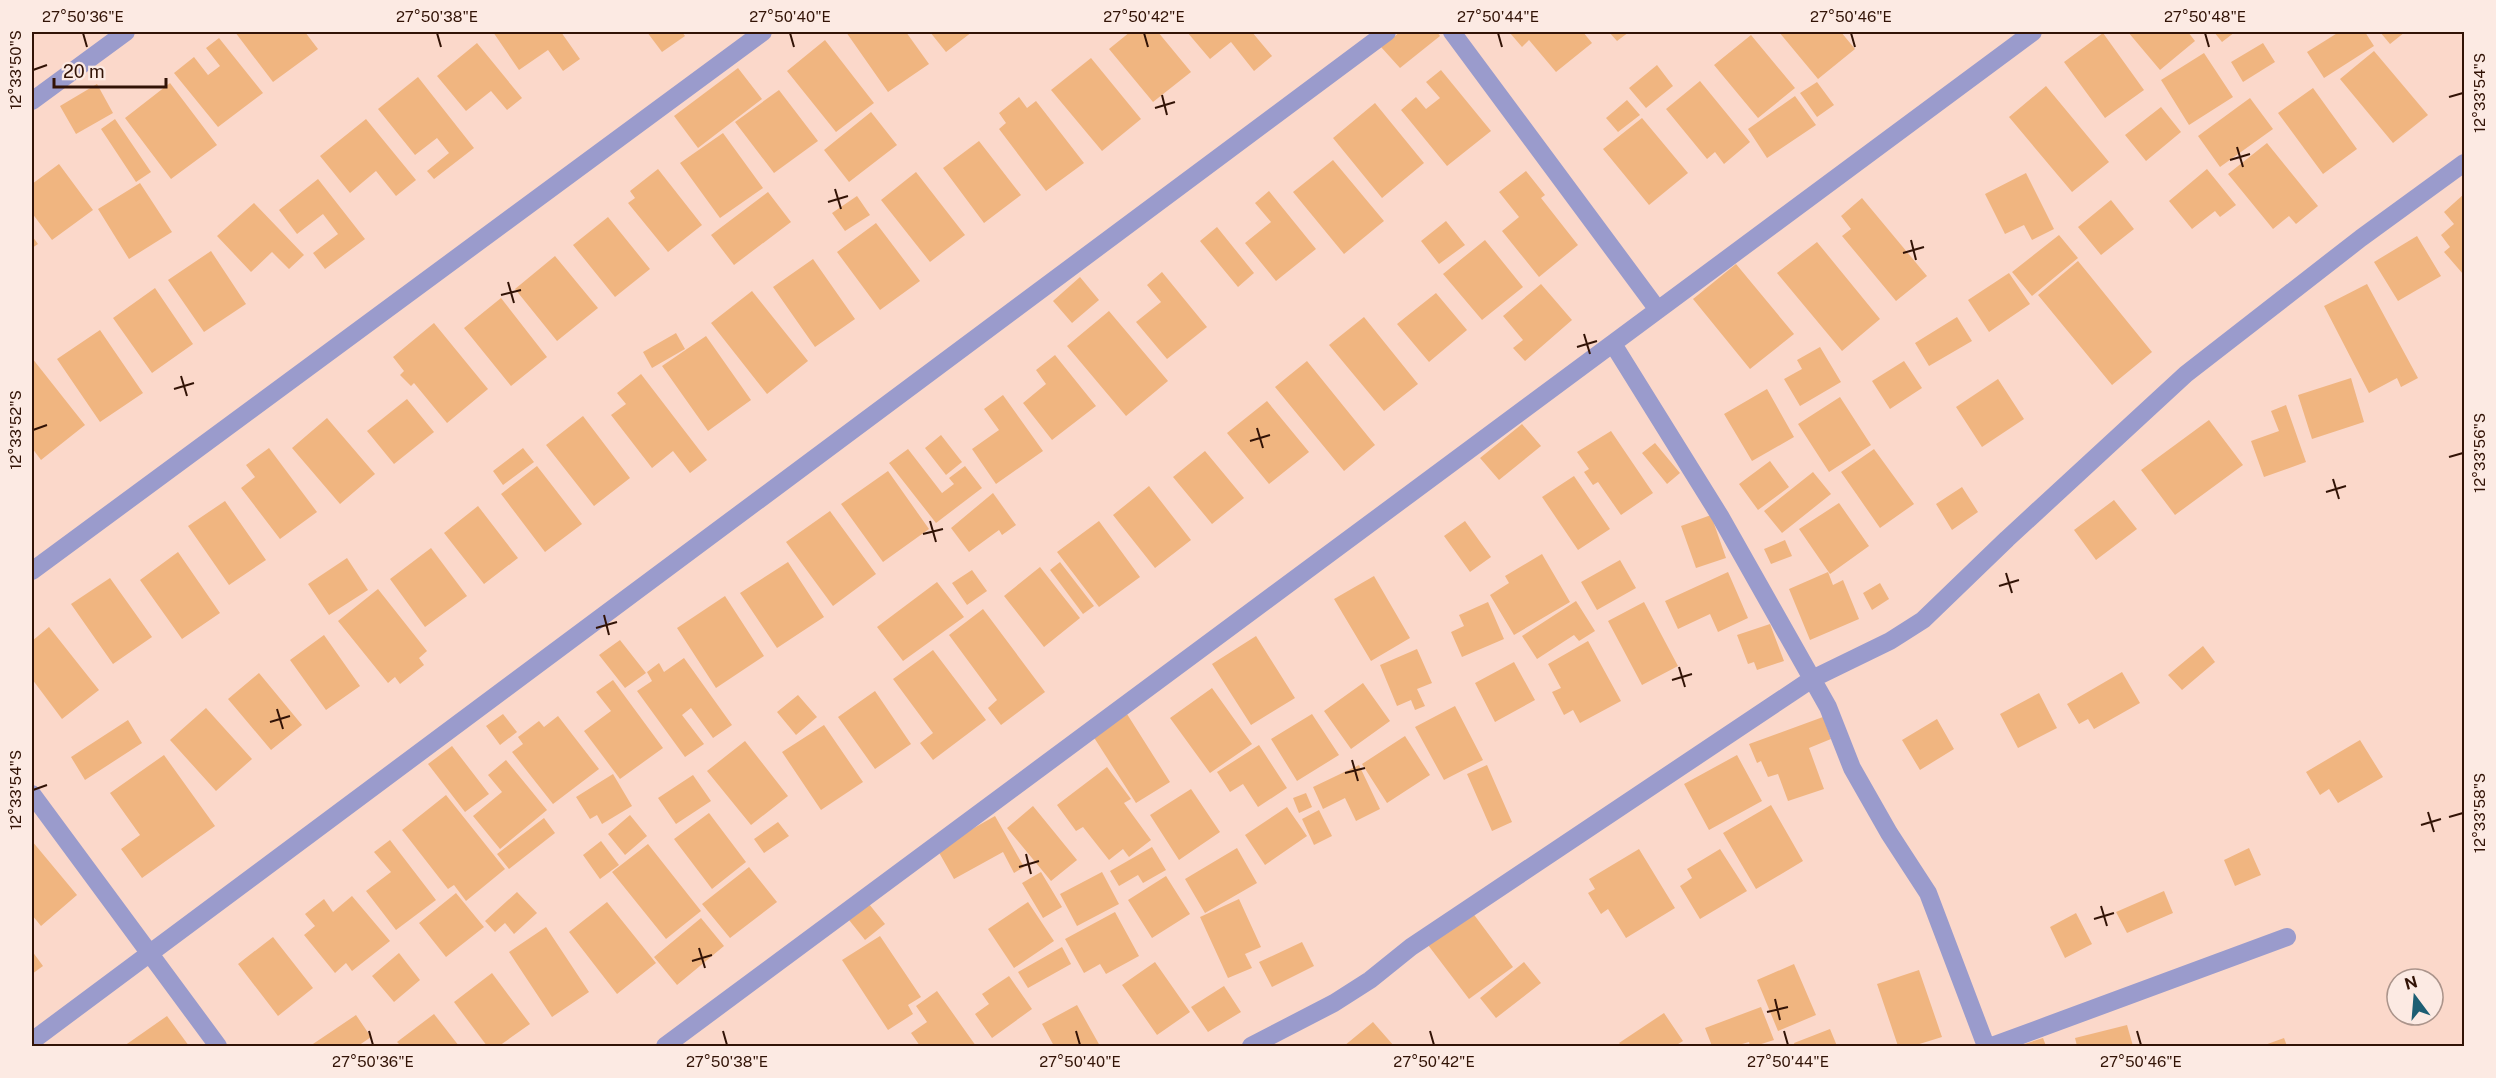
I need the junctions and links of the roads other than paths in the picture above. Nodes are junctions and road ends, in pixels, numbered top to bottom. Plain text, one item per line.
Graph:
1 (126, 32) edge
2 (763, 32) edge
3 (1387, 32) edge
4 (1452, 32) edge
5 (2033, 32) edge
6 (32, 101) edge
7 (2464, 163) edge
8 (1658, 310) junction
9 (1613, 344) junction
10 (32, 571) edge
11 (1812, 679) junction
12 (32, 794) edge
13 (2287, 937) dead end
14 (151, 954) junction
15 (32, 1041) edge
16 (218, 1047) edge
17 (665, 1047) edge
18 (1251, 1047) edge
19 (1986, 1047) edge
20 (1992, 1047) edge

1 - 6 street
2 - 10 street
3 - 14 street
4 - 8 street
5 - 8 street
7 - 11 street
8 - 9 street
9 - 11 street
9 - 17 street
11 - 18 street
11 - 19 street
12 - 14 street
13 - 20 street
14 - 15 street
14 - 16 street

